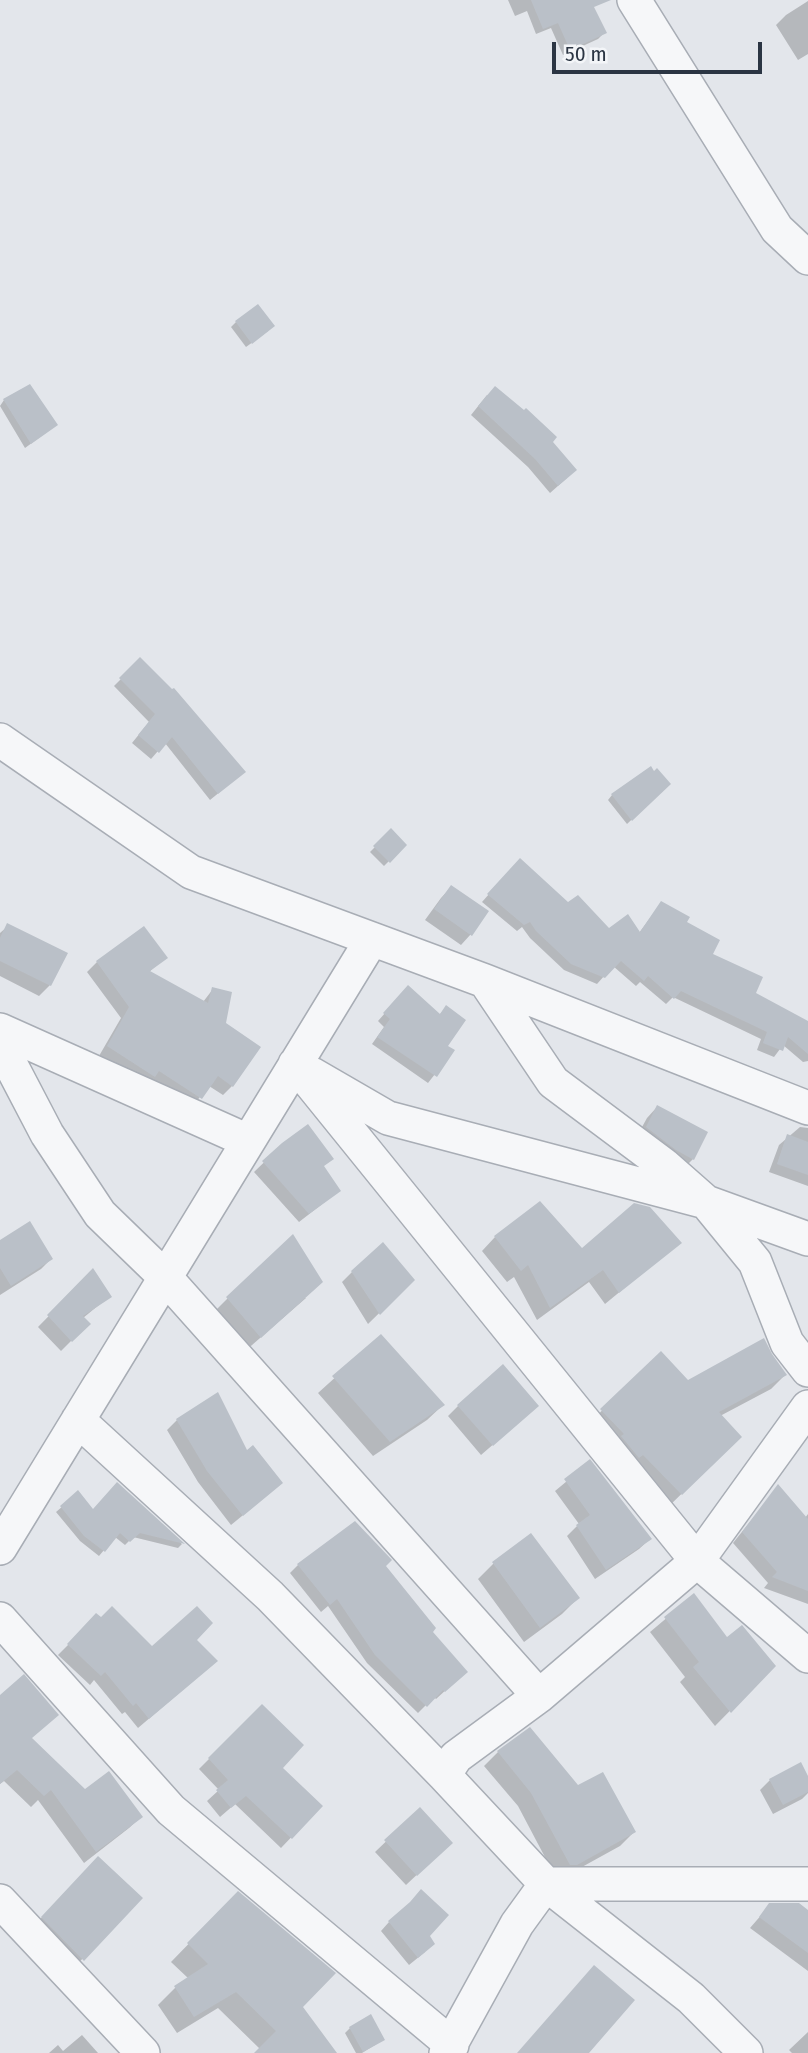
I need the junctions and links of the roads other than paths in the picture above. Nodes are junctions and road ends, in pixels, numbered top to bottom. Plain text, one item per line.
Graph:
1 (634, 0) edge
2 (808, 258) edge
3 (0, 740) edge
4 (372, 939) junction
5 (485, 981) junction
6 (0, 1030) edge
7 (0, 1044) edge
8 (295, 1064) junction
9 (808, 1108) edge
10 (248, 1141) junction
11 (706, 1202) junction
12 (808, 1239) edge
13 (166, 1277) junction
14 (808, 1370) edge
15 (808, 1407) edge
16 (78, 1420) junction
17 (0, 1548) edge
18 (697, 1561) junction
19 (0, 1619) edge
20 (808, 1656) edge
21 (539, 1696) junction
22 (444, 1775) junction
23 (546, 1884) junction
24 (808, 1884) edge
25 (0, 1901) edge
26 (449, 2049) edge
27 (143, 2053) edge
28 (746, 2053) edge

1 - 2 street
3 - 4 street
4 - 5 street
4 - 8 street
5 - 9 street
5 - 11 street
6 - 10 street
7 - 13 street
8 - 10 street
8 - 11 street
8 - 18 street
10 - 13 street
11 - 12 street
11 - 14 street
13 - 16 street
13 - 21 street
15 - 18 street
16 - 17 street
16 - 22 street
18 - 20 street
18 - 21 street
19 - 26 street
21 - 22 street
22 - 23 street
23 - 24 street
23 - 26 street
23 - 28 street
25 - 27 street

